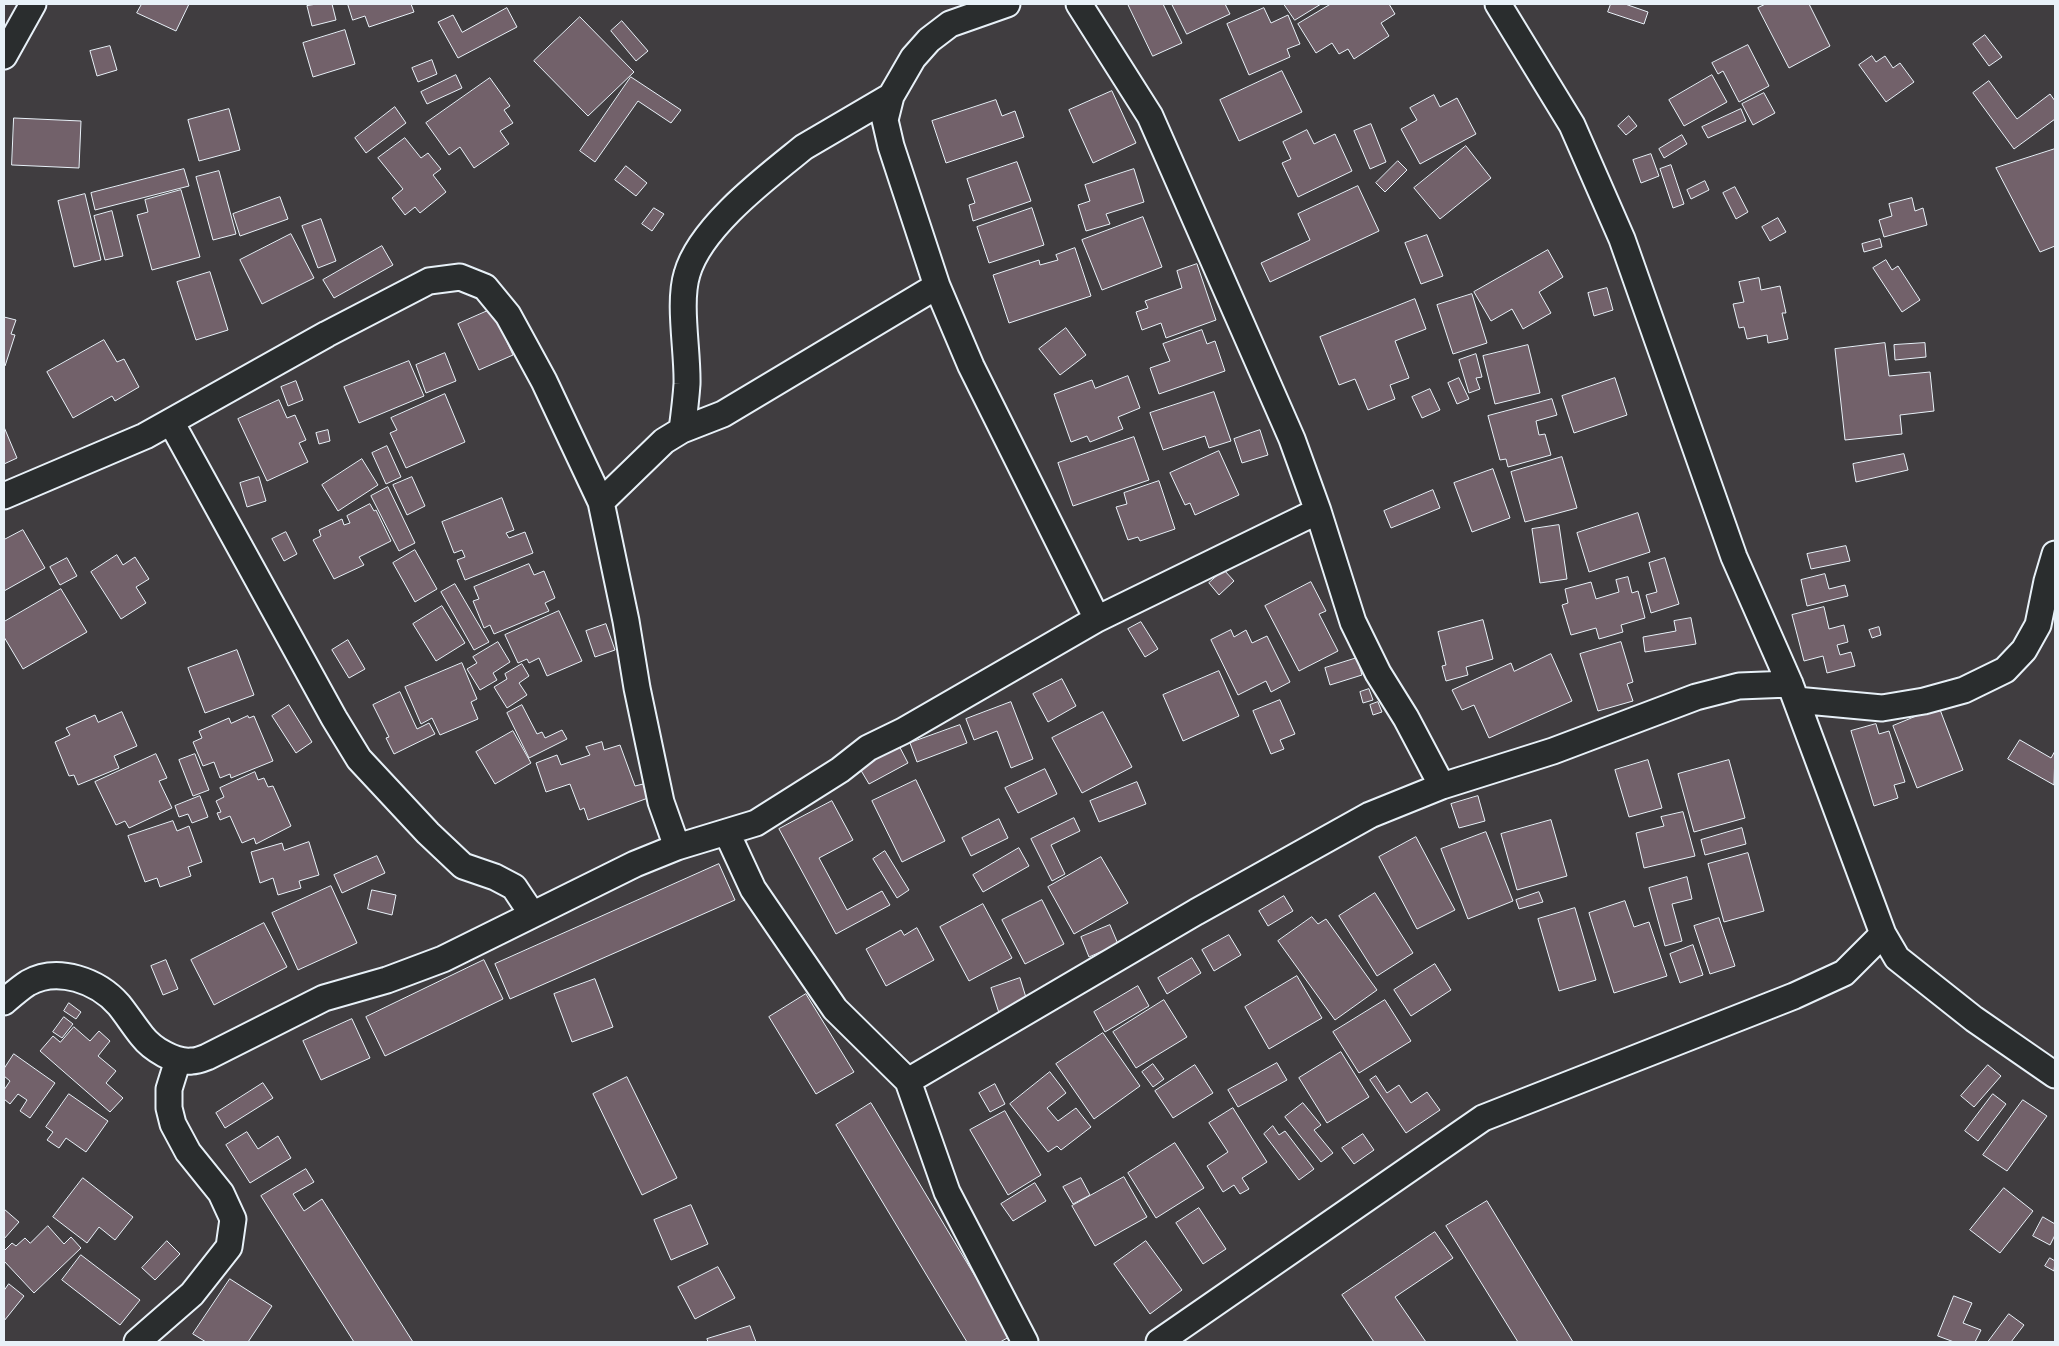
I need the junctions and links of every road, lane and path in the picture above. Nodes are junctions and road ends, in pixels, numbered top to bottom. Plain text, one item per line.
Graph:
1 (33, 4) edge
2 (1008, 4) edge
3 (1079, 4) edge
4 (1498, 4) edge
5 (4, 56) edge
6 (891, 96) junction
7 (936, 286) junction
8 (171, 422) junction
9 (682, 430) junction
10 (4, 496) edge
11 (601, 502) junction
12 (1318, 511) junction
13 (2055, 554) edge
14 (1097, 619) junction
15 (1793, 692) junction
16 (1442, 786) junction
17 (727, 833) junction
18 (677, 847) junction
19 (532, 914) junction
20 (1883, 934) junction
21 (4, 1002) edge
22 (178, 1060) junction
23 (2055, 1075) edge
24 (908, 1081) junction
25 (137, 1342) edge
26 (1025, 1342) edge
27 (1159, 1342) edge

1 - 5 street
2 - 6 street
3 - 12 street
4 - 15 street
6 - 7 street
6 - 9 street
7 - 9 street
7 - 14 street
8 - 10 street
8 - 11 street
8 - 19 street
9 - 11 street
11 - 18 street
12 - 14 street
12 - 16 street
13 - 15 street
14 - 17 street
15 - 16 street
15 - 20 street
16 - 24 street
17 - 18 street
17 - 24 street
18 - 19 street
19 - 22 street
20 - 23 street
20 - 27 street
21 - 22 street
22 - 25 street
24 - 26 street

